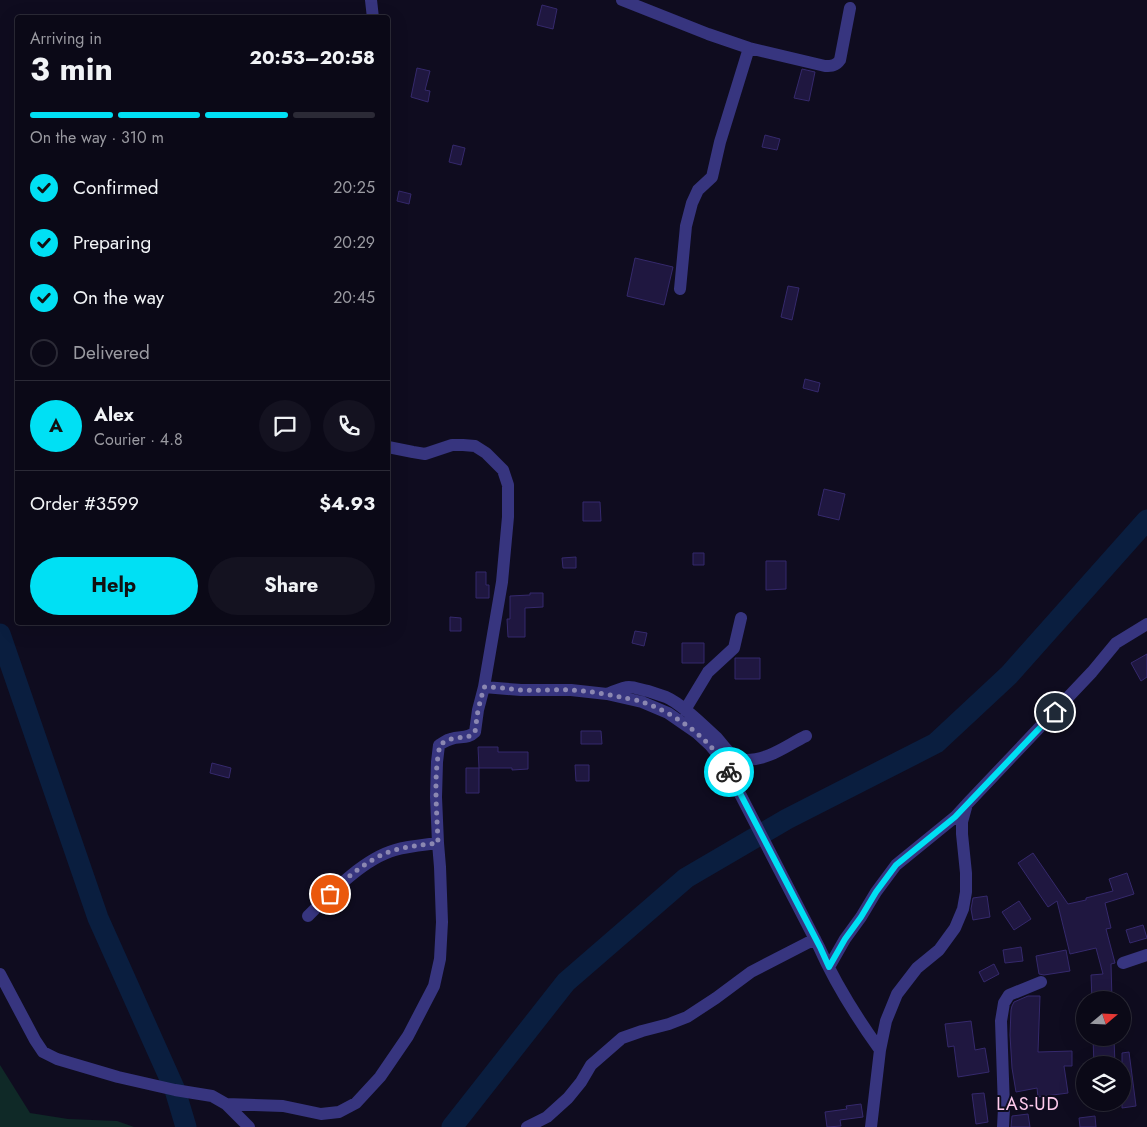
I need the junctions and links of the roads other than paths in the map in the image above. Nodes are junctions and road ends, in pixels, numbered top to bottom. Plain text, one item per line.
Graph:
1 (371, 0) edge
2 (622, 0) edge
3 (850, 8) dead end
4 (373, 15) edge
5 (749, 48) junction
6 (680, 288) dead end
7 (390, 448) edge
8 (741, 618) dead end
9 (1147, 624) edge
10 (484, 687) junction
11 (607, 694) junction
12 (685, 710) junction
13 (806, 736) dead end
14 (968, 804) junction
15 (438, 843) junction
16 (308, 916) dead end
17 (813, 935) junction
18 (1147, 955) edge
19 (1123, 964) dead end
20 (829, 967) junction
21 (0, 974) edge
22 (1041, 982) dead end
23 (880, 1050) junction
24 (226, 1104) junction
25 (249, 1127) edge
26 (527, 1127) edge
27 (871, 1127) edge
28 (1003, 1127) edge

1 - 4 street
2 - 5 street
3 - 5 street
5 - 6 street
7 - 10 street
8 - 12 street
9 - 14 street
10 - 11 street
10 - 15 street
11 - 12 street
11 - 17 street
12 - 13 street
14 - 20 street
14 - 23 street
15 - 16 street
15 - 24 street
17 - 20 street
17 - 26 street
18 - 19 street
20 - 23 street
21 - 24 street
22 - 28 street
23 - 27 street
24 - 25 street

